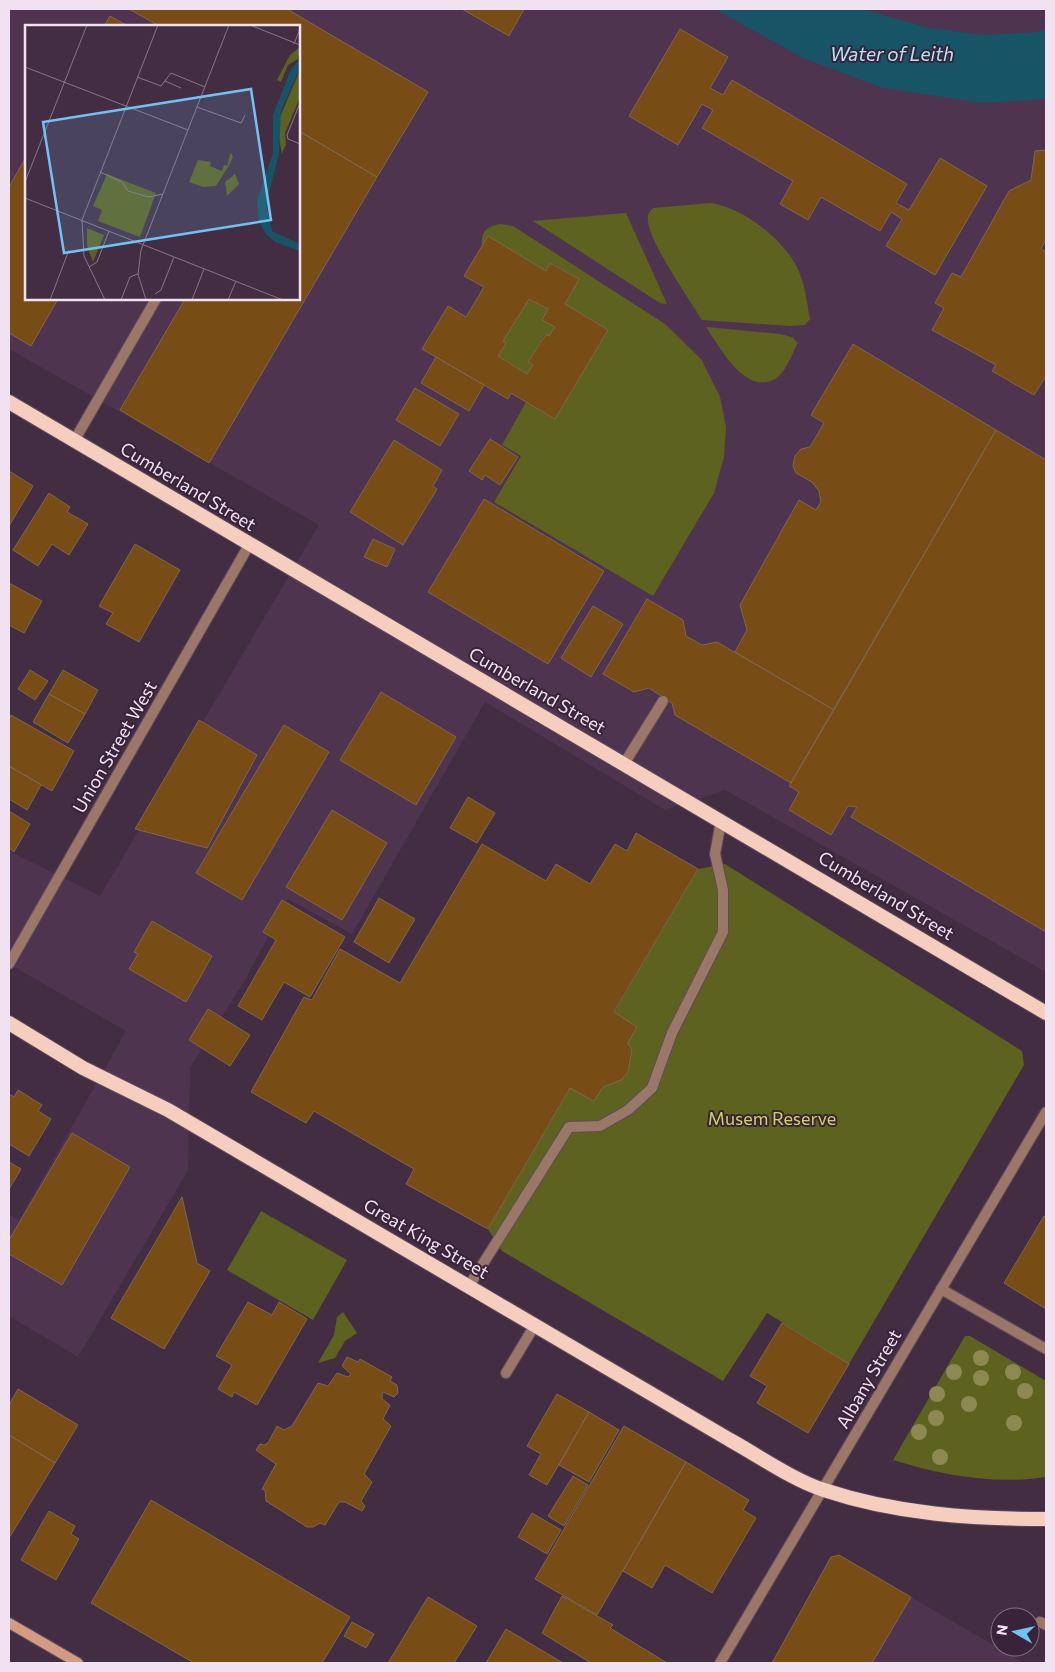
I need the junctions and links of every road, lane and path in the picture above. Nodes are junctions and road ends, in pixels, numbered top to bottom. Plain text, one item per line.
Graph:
1 (155, 300) edge
2 (9, 402) edge
3 (74, 441) junction
4 (249, 545) junction
5 (663, 701) dead end
6 (624, 764) junction
7 (721, 821) junction
8 (9, 964) edge
9 (1046, 1013) edge
10 (9, 1023) edge
11 (1046, 1112) edge
12 (469, 1286) junction
13 (941, 1289) junction
14 (534, 1325) junction
15 (1046, 1349) edge
16 (506, 1373) dead end
17 (823, 1490) junction
18 (1046, 1519) edge
19 (9, 1622) edge
20 (78, 1663) edge
21 (720, 1663) edge

1 - 3 street
2 - 3 highway, Cumberland Street
3 - 4 highway, Cumberland Street
4 - 6 highway, Cumberland Street
4 - 8 street, Union Street West
5 - 6 street
6 - 7 highway, Cumberland Street
7 - 9 highway, Cumberland Street
7 - 12 street
10 - 12 highway, Great King Street
11 - 13 street, Albany Street
12 - 14 highway, Great King Street
13 - 15 street
13 - 17 street, Albany Street
14 - 16 street
14 - 17 highway, Great King Street
17 - 18 highway, Great King Street
17 - 21 street, Albany Street
19 - 20 main road

